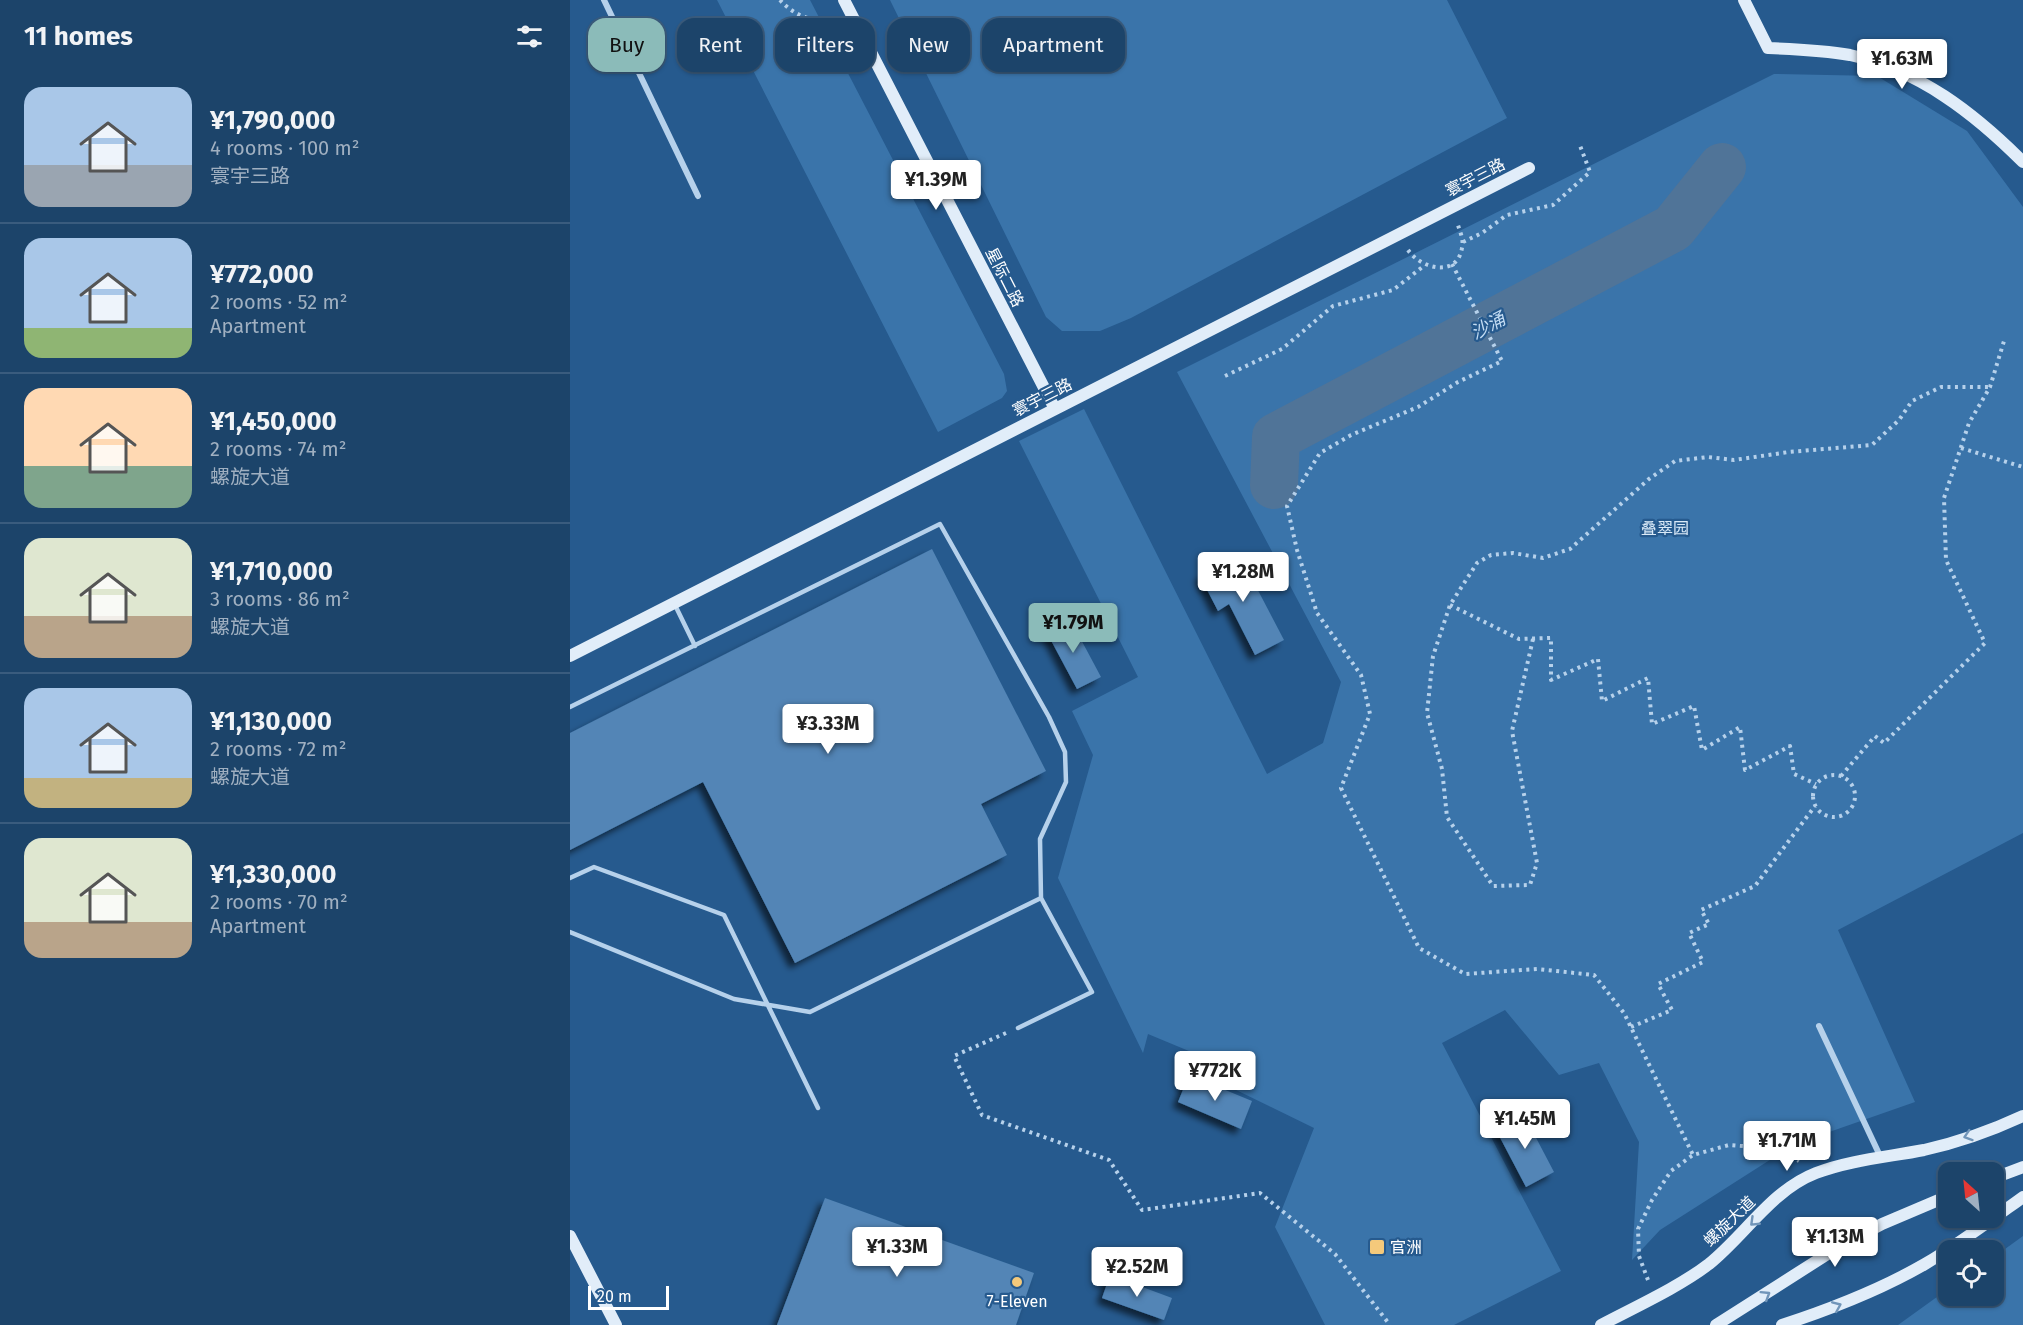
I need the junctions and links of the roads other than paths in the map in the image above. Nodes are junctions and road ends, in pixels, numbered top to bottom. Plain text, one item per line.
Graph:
1 (604, 0) edge
2 (844, 0) edge
3 (1744, 0) edge
4 (2023, 162) edge
5 (1529, 168) dead end
6 (698, 196) dead end
7 (1055, 409) junction
8 (674, 603) junction
9 (695, 646) junction
10 (570, 656) edge
11 (570, 707) edge
12 (570, 878) edge
13 (1041, 898) junction
14 (570, 932) edge
15 (767, 1005) junction
16 (1819, 1026) dead end
17 (1018, 1028) road end
18 (818, 1108) dead end
19 (2023, 1116) edge
20 (1881, 1158) junction
21 (2023, 1167) edge
22 (2004, 1174) edge
23 (2023, 1197) edge
24 (1938, 1200) edge
25 (570, 1236) edge
26 (616, 1325) edge
27 (1601, 1325) edge
28 (1716, 1325) edge
29 (1782, 1325) edge

1 - 6 street
2 - 7 street, 星际二路
3 - 4 street
5 - 7 street, 寰宇三路
7 - 8 street, 寰宇三路
8 - 9 lane
8 - 10 street, 寰宇三路
9 - 11 lane
9 - 13 lane
12 - 15 lane
13 - 15 lane
13 - 17 lane
14 - 15 lane
15 - 18 lane
16 - 20 street
19 -> 20 street, 螺旋大道
20 -> 27 street, 螺旋大道
21 - 22 street
29 -> 23 street
28 -> 24 street
25 - 26 street

